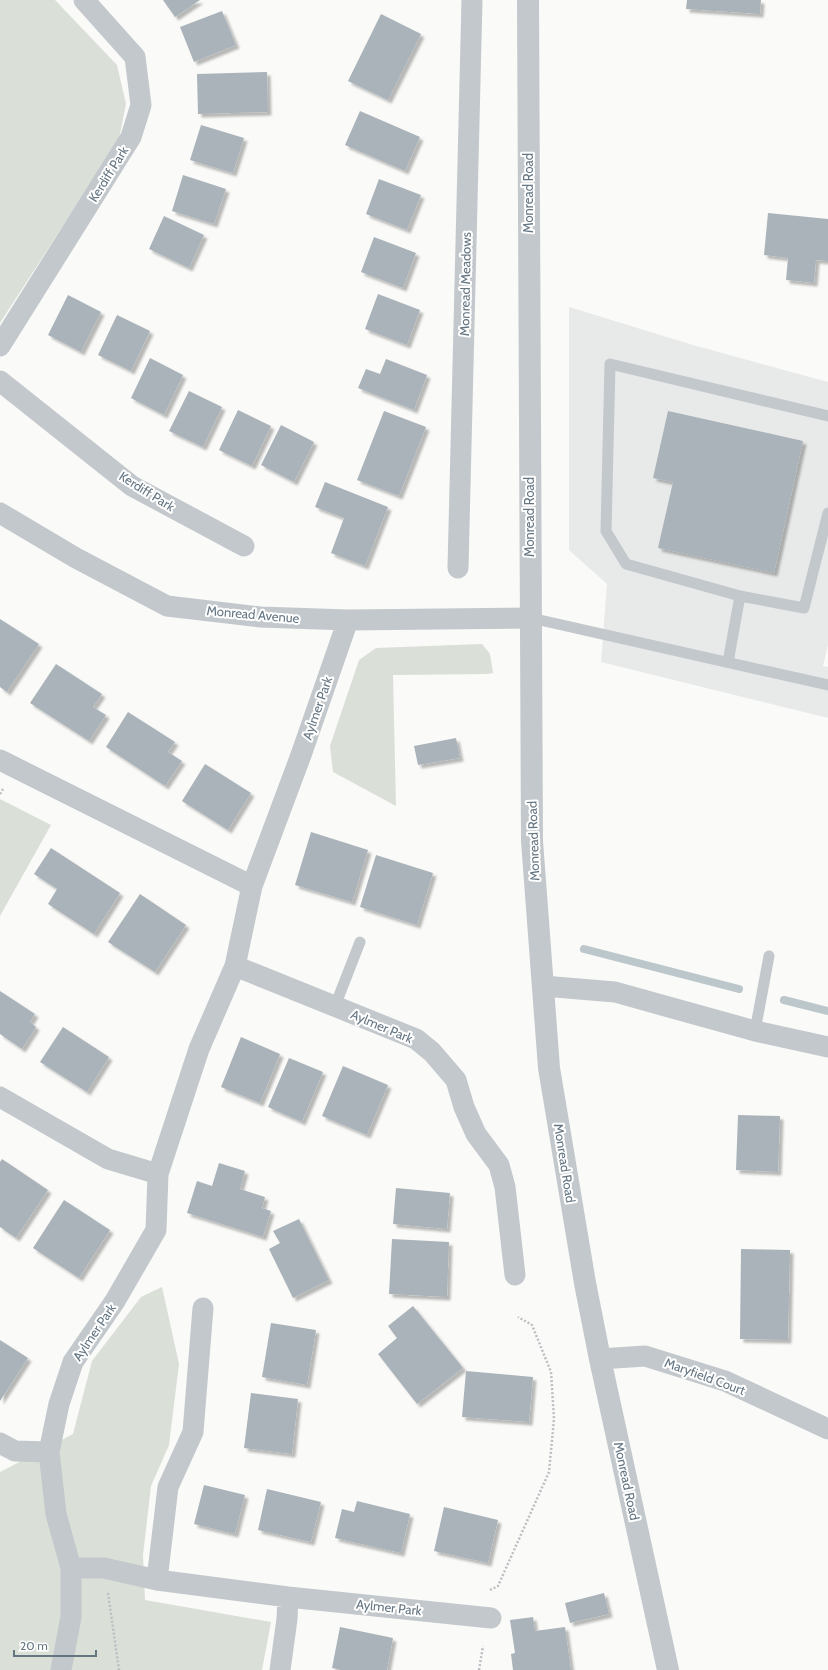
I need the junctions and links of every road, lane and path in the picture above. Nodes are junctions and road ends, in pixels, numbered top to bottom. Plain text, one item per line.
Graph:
1 (84, 0) edge
2 (472, 0) edge
3 (528, 0) edge
4 (0, 346) edge
5 (0, 381) edge
6 (828, 416) edge
7 (0, 512) edge
8 (828, 513) edge
9 (244, 546) dead end
10 (458, 568) dead end
11 (740, 596) junction
12 (531, 618) junction
13 (348, 620) junction
14 (728, 662) junction
15 (828, 685) edge
16 (0, 760) edge
17 (3, 788) dead end
18 (0, 794) edge
19 (252, 886) junction
20 (360, 942) dead end
21 (769, 956) dead end
22 (235, 966) junction
23 (543, 986) junction
24 (335, 1006) junction
25 (755, 1031) junction
26 (828, 1047) edge
27 (0, 1097) edge
28 (158, 1174) junction
29 (515, 1275) dead end
30 (203, 1308) dead end
31 (518, 1317) dead end
32 (600, 1359) junction
33 (828, 1429) edge
34 (0, 1442) edge
35 (49, 1452) junction
36 (71, 1568) junction
37 (104, 1568) junction
38 (157, 1580) junction
39 (490, 1590) dead end
40 (288, 1597) junction
41 (491, 1618) dead end
42 (483, 1646) dead end
43 (61, 1670) edge
44 (119, 1670) edge
45 (280, 1670) edge
46 (479, 1670) edge
47 (668, 1670) edge

1 - 4 street, Kerdiff Park
2 - 10 street, Monread Meadows
3 - 12 street, Monread Road
5 - 9 street, Kerdiff Park
6 - 11 lane
7 - 13 street, Monread Avenue
8 - 11 lane
11 - 14 lane
12 - 13 street, Monread Avenue
12 - 14 lane
12 - 23 street, Monread Road
13 - 19 street, Aylmer Park
14 - 15 lane
16 - 19 street
17 - 18 path
19 - 22 street, Aylmer Park
20 - 24 lane
21 - 25 lane
22 - 24 street, Aylmer Park
22 - 28 street, Aylmer Park
23 - 25 street
23 - 32 street, Monread Road
24 - 29 street, Aylmer Park
25 - 26 street
27 - 28 street
28 - 35 street, Aylmer Park
30 - 38 street
31 - 39 path
32 - 33 street, Maryfield Court
32 - 47 street, Monread Road
34 - 35 street
35 - 36 street, Aylmer Park
36 - 37 street, Aylmer Park
36 - 43 street, Aylmer Park
37 - 38 street, Aylmer Park
37 - 44 path
38 - 40 street, Aylmer Park
40 - 41 street, Aylmer Park
40 - 45 street
42 - 46 path

